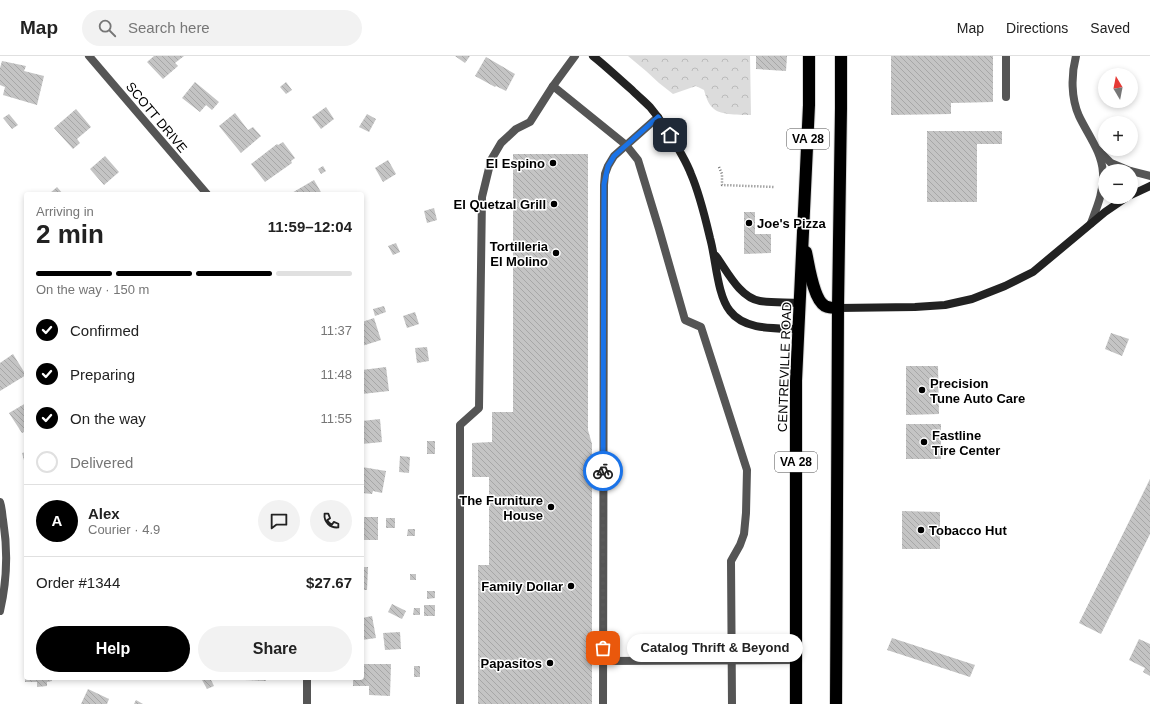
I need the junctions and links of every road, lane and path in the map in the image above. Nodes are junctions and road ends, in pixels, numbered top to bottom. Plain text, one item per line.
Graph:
1 (90, 56) edge
2 (575, 56) edge
3 (593, 56) edge
4 (809, 56) edge
5 (841, 56) edge
6 (1006, 56) edge
7 (1076, 56) edge
8 (553, 86) junction
9 (1006, 98) dead end
10 (658, 117) junction
11 (626, 145) junction
12 (1096, 148) junction
13 (1114, 164) edge
14 (719, 167) dead end
15 (1138, 173) edge
16 (1150, 176) edge
17 (1150, 186) edge
18 (775, 187) dead end
19 (205, 192) edge
20 (1138, 192) edge
21 (1117, 204) edge
22 (1091, 223) junction
23 (803, 235) junction
24 (714, 253) junction
25 (800, 303) junction
26 (838, 308) junction
27 (799, 329) junction
28 (0, 502) edge
29 (0, 611) edge
30 (732, 660) junction
31 (796, 660) junction
32 (603, 661) junction
33 (307, 680) edge
34 (307, 704) edge
35 (460, 704) edge
36 (603, 704) edge
37 (732, 704) edge
38 (796, 704) edge
39 (836, 704) edge

1 - 19 street, SCOTT DRIVE
2 - 8 street
3 - 10 street
4 - 23 highway, CENTREVILLE ROAD / VA 28
5 - 26 highway, VA 28
6 - 9 street
7 - 12 street
8 - 11 street
8 - 35 street
10 - 11 street
10 - 24 street
11 - 30 street
11 - 32 street
12 - 13 street
12 - 22 street
14 - 18 path
15 - 16 street
17 - 20 street
21 - 22 street
22 - 26 street
23 - 25 highway, CENTREVILLE ROAD / VA 28
23 - 26 highway
24 - 25 street
24 - 27 street
25 - 27 highway, CENTREVILLE ROAD / VA 28
26 - 39 highway, VA 28
27 - 31 highway, CENTREVILLE ROAD / VA 28
28 - 29 street
30 - 31 street
30 - 32 street
30 - 37 street
31 - 38 highway, CENTREVILLE ROAD / VA 28
32 - 36 street
33 - 34 street

